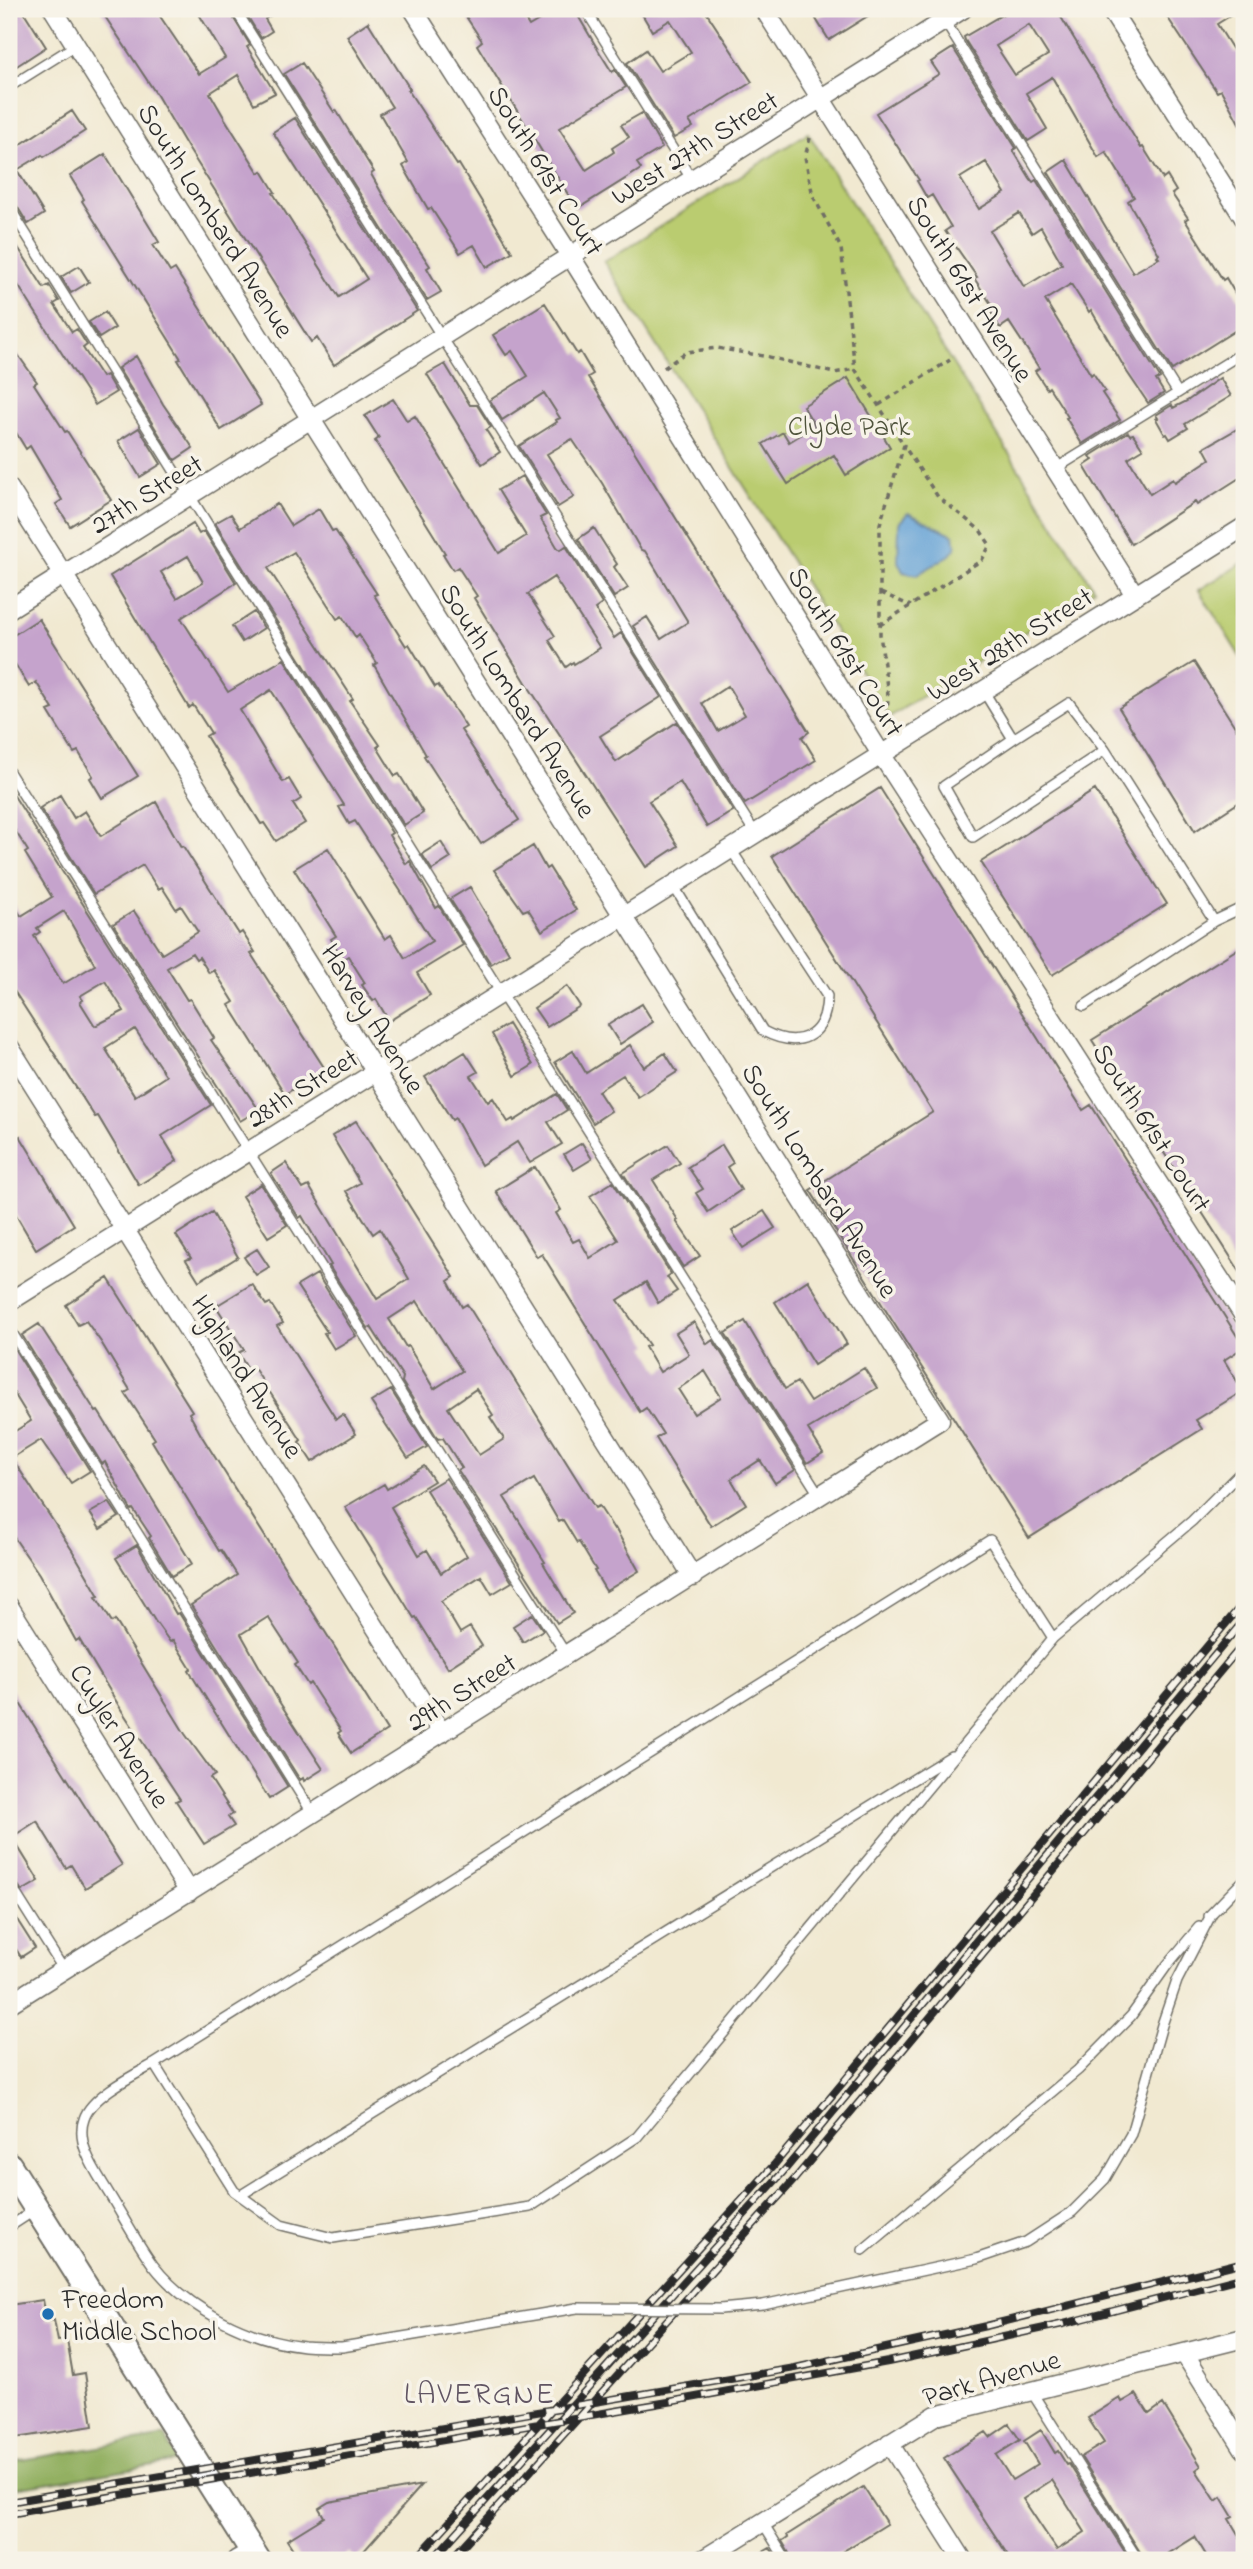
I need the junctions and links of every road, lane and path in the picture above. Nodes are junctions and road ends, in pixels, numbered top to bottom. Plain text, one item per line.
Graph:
1 (53, 9) edge
2 (235, 9) edge
3 (413, 9) edge
4 (585, 9) edge
5 (764, 9) edge
6 (963, 9) edge
7 (1110, 9) edge
8 (940, 15) edge
9 (76, 45) junction
10 (9, 87) edge
11 (821, 99) junction
12 (810, 138) dead end
13 (692, 180) junction
14 (9, 207) edge
15 (1244, 218) edge
16 (571, 257) junction
17 (443, 338) junction
18 (1244, 352) edge
19 (950, 360) dead end
20 (664, 368) dead end
21 (855, 369) junction
22 (1178, 393) junction
23 (879, 405) junction
24 (312, 420) junction
25 (904, 445) junction
26 (1055, 469) junction
27 (9, 488) edge
28 (190, 496) junction
29 (1244, 527) edge
30 (64, 575) junction
31 (880, 592) junction
32 (1135, 596) junction
33 (911, 606) junction
34 (9, 609) edge
35 (880, 625) junction
36 (984, 690) junction
37 (887, 722) dead end
38 (1013, 739) junction
39 (1105, 750) junction
40 (881, 754) junction
41 (9, 772) edge
42 (755, 833) junction
43 (730, 848) junction
44 (673, 885) junction
45 (1244, 907) edge
46 (623, 915) junction
47 (1214, 921) junction
48 (500, 993) junction
49 (1084, 1006) dead end
50 (9, 1046) edge
51 (376, 1071) junction
52 (249, 1151) junction
53 (125, 1229) junction
54 (9, 1302) edge
55 (1244, 1316) edge
56 (9, 1328) edge
57 (940, 1420) joint
58 (1244, 1469) edge
59 (820, 1496) junction
60 (693, 1577) junction
61 (9, 1605) edge
62 (1053, 1639) junction
63 (566, 1656) junction
64 (442, 1733) junction
65 (959, 1751) junction
66 (313, 1814) junction
67 (1244, 1881) edge
68 (9, 1883) edge
69 (189, 1892) junction
70 (1212, 1913) junction
71 (64, 1970) junction
72 (9, 2004) edge
73 (154, 2064) junction
74 (9, 2165) edge
75 (241, 2195) junction
76 (37, 2210) junction
77 (9, 2227) edge
78 (863, 2250) dead end
79 (1244, 2338) edge
80 (1184, 2353) junction
81 (1031, 2391) junction
82 (889, 2443) junction
83 (1244, 2449) edge
84 (762, 2523) junction
85 (248, 2557) edge
86 (702, 2560) edge
87 (786, 2560) edge
88 (963, 2560) edge
89 (1138, 2560) edge

1 - 9 street, South Lombard Avenue
2 - 17 lane
3 - 16 street, South 61st Court
4 - 13 lane
5 - 11 street, South 61st Avenue
6 - 8 street, West 27th Street
7 - 15 street
8 - 11 street, West 27th Street
8 - 22 lane
9 - 10 lane
9 - 24 street, South Lombard Avenue
11 - 13 street, West 27th Street
11 - 26 street, South 61st Avenue
12 - 21 path
13 - 16 street, West 27th Street
14 - 28 lane
16 - 17 street, West 27th Street
16 - 40 street, South 61st Court
17 - 24 street, West 27th Street
17 - 42 lane
18 - 22 lane
19 - 23 path
20 - 21 path
21 - 23 path
22 - 26 lane
23 - 25 path
24 - 28 street, 27th Street
24 - 46 street, South Lombard Avenue
25 - 31 path
25 - 33 path
26 - 32 street, South 61st Avenue
27 - 30 street, Harvey Avenue
28 - 30 street, 27th Street
28 - 48 lane
29 - 32 street, West 28th Street
30 - 34 street, 27th Street
30 - 51 street, Harvey Avenue
31 - 33 path
31 - 35 path
32 - 36 street, West 28th Street
33 - 35 path
35 - 37 path
36 - 38 lane
36 - 40 street, West 28th Street
38 - 39 lane
38 - 39 lane
39 - 47 lane
40 - 42 street, West 28th Street
40 - 55 street, South 61st Court
41 - 52 lane
42 - 43 street, West 28th Street
43 - 44 street, West 28th Street
43 - 44 lane
44 - 46 street, West 28th Street
45 - 47 lane
46 - 48 street, 28th Street
46 - 57 street, South Lombard Avenue
47 - 49 lane
48 - 51 street, 28th Street
48 - 59 lane
50 - 53 street, Highland Avenue
51 - 52 street, 28th Street
51 - 60 street, Harvey Avenue
52 - 53 street, 28th Street
52 - 63 lane
53 - 54 street, 28th Street
53 - 64 street, Highland Avenue
56 - 66 lane
57 - 59 street, 29th Street
58 - 62 lane
59 - 60 street, 29th Street
60 - 63 street, 29th Street
61 - 69 street, Cuyler Avenue
62 - 65 lane
62 - 73 lane
63 - 64 street, 29th Street
64 - 66 street, 29th Street
65 - 75 lane
65 - 75 lane
66 - 69 street, 29th Street
67 - 70 lane
68 - 71 lane
69 - 71 street, 29th Street
70 - 73 lane, bridge
70 - 78 lane
71 - 72 street, 29th Street
73 - 75 lane
74 - 76 street
76 - 77 lane
76 - 85 street
79 - 80 street, Park Avenue
80 - 81 street, Park Avenue
80 - 83 street
81 - 82 street, Park Avenue
81 - 89 lane
82 - 84 street, Park Avenue
82 - 88 street
84 - 86 street, Park Avenue
84 - 87 lane

